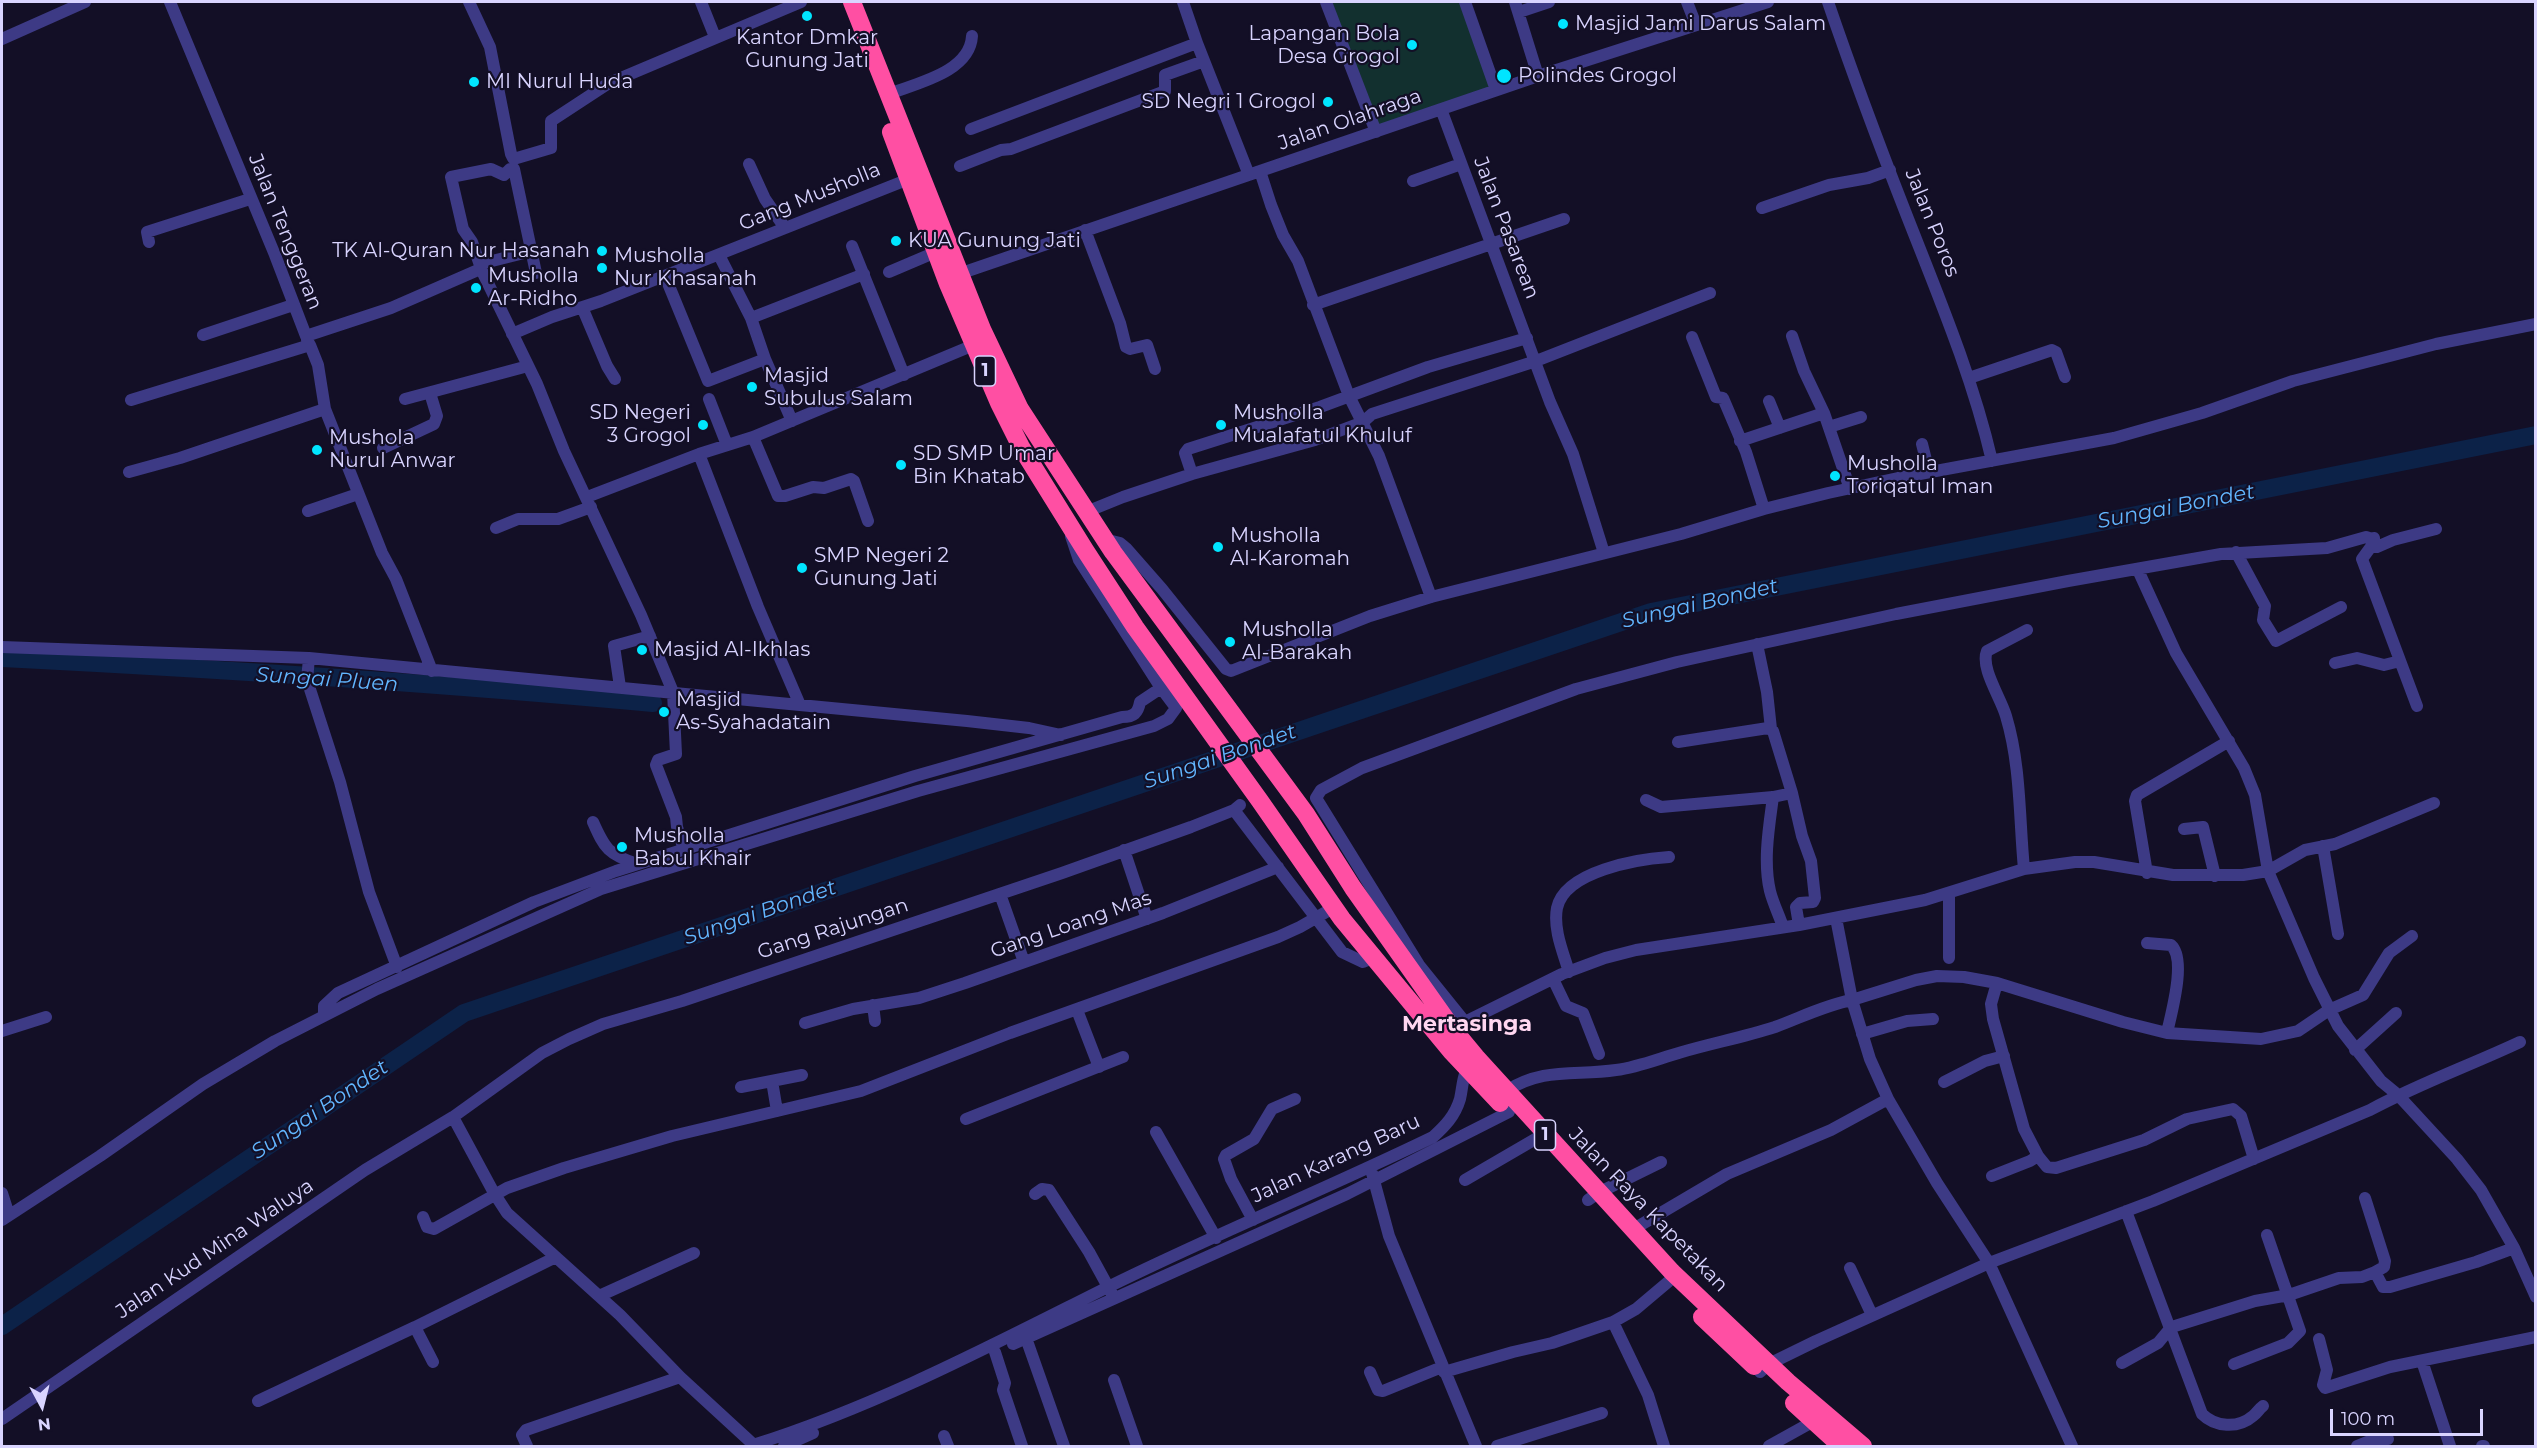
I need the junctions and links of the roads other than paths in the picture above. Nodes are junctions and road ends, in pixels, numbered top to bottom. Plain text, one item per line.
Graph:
1 (85, 2) edge
2 (170, 2) edge
3 (469, 2) edge
4 (701, 2) edge
5 (801, 2) edge
6 (840, 2) edge
7 (852, 2) edge
8 (1183, 2) edge
9 (1326, 2) edge
10 (1465, 2) edge
11 (1550, 2) edge
12 (1687, 2) edge
13 (1767, 2) edge
14 (1828, 2) edge
15 (1517, 7) edge
16 (1696, 25) junction
17 (972, 36) dead end
18 (715, 37) junction
19 (2, 39) edge
20 (1197, 44) junction
21 (1204, 61) junction
22 (1538, 76) junction
23 (1496, 90) junction
24 (889, 94) junction
25 (1441, 109) junction
26 (971, 129) dead end
27 (1376, 132) junction
28 (749, 164) dead end
29 (1461, 164) junction
30 (960, 166) dead end
31 (1890, 170) junction
32 (1255, 173) junction
33 (914, 177) junction
34 (1413, 181) dead end
35 (250, 198) junction
36 (1762, 208) dead end
37 (1564, 219) dead end
38 (785, 228) junction
39 (1085, 230) junction
40 (149, 242) dead end
41 (1490, 244) junction
42 (852, 246) dead end
43 (532, 251) junction
44 (936, 252) junction
45 (719, 255) junction
46 (481, 267) junction
47 (889, 272) dead end
48 (536, 273) dead end
49 (864, 274) junction
50 (953, 275) junction
51 (665, 276) junction
52 (1710, 292) dead end
53 (293, 305) junction
54 (1314, 305) junction
55 (582, 307) junction
56 (751, 318) junction
57 (2535, 324) edge
58 (512, 334) junction
59 (203, 335) dead end
60 (1792, 336) dead end
61 (1692, 337) dead end
62 (1527, 338) junction
63 (308, 340) junction
64 (980, 342) junction
65 (765, 359) junction
66 (1536, 361) junction
67 (528, 366) junction
68 (1155, 369) dead end
69 (904, 375) junction
70 (2065, 377) dead end
71 (1969, 378) junction
72 (615, 379) dead end
73 (430, 393) junction
74 (1349, 396) junction
75 (405, 399) dead end
76 (710, 399) dead end
77 (131, 400) dead end
78 (1769, 401) dead end
79 (325, 409) junction
80 (1824, 412) junction
81 (1861, 417) dead end
82 (792, 421) junction
83 (1363, 422) junction
84 (1829, 427) junction
85 (1779, 428) junction
86 (753, 437) junction
87 (1740, 441) junction
88 (1922, 444) dead end
89 (727, 445) junction
90 (383, 448) dead end
91 (699, 454) junction
92 (1992, 461) junction
93 (129, 472) dead end
94 (1929, 472) junction
95 (1192, 474) junction
96 (1850, 489) junction
97 (358, 494) junction
98 (589, 502) junction
99 (1764, 509) junction
100 (308, 511) dead end
101 (1086, 512) junction
102 (868, 521) dead end
103 (496, 528) dead end
104 (1071, 528) junction
105 (2436, 529) dead end
106 (1104, 539) junction
107 (2374, 540) junction
108 (2236, 552) junction
109 (1604, 553) junction
110 (2138, 570) junction
111 (1431, 597) junction
112 (2341, 607) dead end
113 (2027, 630) dead end
114 (650, 636) junction
115 (1757, 644) junction
116 (2, 647) edge
117 (308, 660) junction
118 (2400, 661) junction
119 (2336, 663) dead end
120 (432, 671) junction
121 (620, 687) junction
122 (1161, 688) junction
123 (673, 696) junction
124 (800, 705) junction
125 (2416, 706) dead end
126 (1771, 729) junction
127 (1061, 735) junction
128 (2229, 741) junction
129 (1678, 742) dead end
130 (1792, 793) junction
131 (1773, 797) junction
132 (1646, 800) dead end
133 (2434, 803) dead end
134 (593, 822) dead end
135 (2184, 829) dead end
136 (2323, 846) junction
137 (684, 850) junction
138 (1124, 850) junction
139 (1669, 857) dead end
140 (638, 864) junction
141 (1278, 867) junction
142 (2024, 869) junction
143 (2268, 871) junction
144 (2147, 873) junction
145 (2215, 876) junction
146 (1000, 894) junction
147 (1949, 894) junction
148 (1333, 908) junction
149 (1147, 918) junction
150 (1318, 918) junction
151 (1836, 918) junction
152 (1799, 925) junction
153 (1783, 927) junction
154 (2338, 934) dead end
155 (2412, 936) dead end
156 (2147, 943) dead end
157 (1373, 958) junction
158 (1949, 958) dead end
159 (1024, 963) junction
160 (397, 967) junction
161 (1569, 972) junction
162 (1553, 979) junction
163 (1997, 983) junction
164 (1852, 996) junction
165 (873, 1005) junction
166 (1077, 1010) junction
167 (2328, 1010) junction
168 (2396, 1013) dead end
169 (324, 1015) junction
170 (46, 1017) dead end
171 (1933, 1019) dead end
172 (875, 1021) dead end
173 (806, 1023) dead end
174 (1459, 1025) junction
175 (2168, 1030) junction
176 (2, 1031) edge
177 (1862, 1034) junction
178 (2520, 1042) dead end
179 (2355, 1050) junction
180 (1599, 1054) dead end
181 (2004, 1056) junction
182 (1123, 1057) dead end
183 (1471, 1063) junction
184 (1099, 1066) junction
185 (802, 1075) dead end
186 (772, 1081) junction
187 (1944, 1082) dead end
188 (741, 1087) dead end
189 (1506, 1091) junction
190 (2398, 1095) junction
191 (1295, 1099) dead end
192 (1888, 1099) junction
193 (777, 1111) junction
194 (1509, 1113) junction
195 (453, 1117) junction
196 (966, 1119) dead end
197 (1156, 1132) dead end
198 (1539, 1137) junction
199 (2038, 1156) junction
200 (2253, 1159) junction
201 (1661, 1161) dead end
202 (1372, 1174) junction
203 (1992, 1176) dead end
204 (1466, 1180) dead end
205 (2, 1193) edge
206 (494, 1193) junction
207 (1035, 1194) dead end
208 (1593, 1197) junction
209 (2365, 1198) dead end
210 (2126, 1211) junction
211 (423, 1217) dead end
212 (5, 1218) edge
213 (1251, 1229) junction
214 (1632, 1230) junction
215 (2267, 1235) dead end
216 (1216, 1238) junction
217 (2514, 1248) junction
218 (694, 1253) dead end
219 (556, 1257) junction
220 (1989, 1263) junction
221 (1659, 1266) junction
222 (1850, 1268) dead end
223 (2375, 1272) junction
224 (1668, 1282) junction
225 (1111, 1292) junction
226 (2289, 1295) junction
227 (599, 1296) junction
228 (2535, 1297) edge
229 (1872, 1315) junction
230 (1613, 1322) junction
231 (415, 1327) junction
232 (2171, 1328) junction
233 (2535, 1336) edge
234 (1026, 1338) junction
235 (2319, 1339) dead end
236 (995, 1352) junction
237 (2422, 1361) junction
238 (433, 1362) dead end
239 (2122, 1363) dead end
240 (2234, 1364) dead end
241 (1765, 1368) junction
242 (1443, 1370) junction
243 (1370, 1372) dead end
244 (680, 1377) junction
245 (1113, 1380) dead end
246 (258, 1401) dead end
247 (2263, 1406) dead end
248 (1602, 1413) dead end
249 (2, 1419) edge
250 (1814, 1421) junction
251 (802, 1434) junction
252 (2388, 1439) dead end
253 (527, 1446) edge
254 (754, 1446) edge
255 (784, 1446) edge
256 (1022, 1446) edge
257 (1064, 1446) edge
258 (1137, 1446) edge
259 (1476, 1446) edge
260 (1497, 1446) edge
261 (1664, 1446) edge
262 (1769, 1446) edge
263 (1841, 1446) edge
264 (1863, 1446) edge
265 (2072, 1446) edge
266 (2358, 1446) edge
267 (2450, 1446) edge

1 - 19 street
2 - 35 street, Jalan Tenggeran
3 - 18 street
4 - 18 street
5 - 18 street
6 - 33 highway, 1
7 - 24 highway, 1
8 - 20 street
9 - 27 street
10 - 23 street
11 - 15 street
12 - 16 street
13 - 16 street, Jalan Olahraga
14 - 31 street, Jalan Poros
15 - 22 street
16 - 22 street, Jalan Olahraga
17 - 24 street
20 - 21 street
20 - 26 street
21 - 30 street
21 - 32 street
22 - 23 street, Jalan Olahraga
23 - 25 street, Jalan Olahraga
24 - 33 highway, 1
25 - 27 street, Jalan Olahraga
25 - 29 street, Jalan Pasarean
27 - 32 street, Jalan Olahraga
28 - 38 street
29 - 34 street
29 - 41 street, Jalan Pasarean
31 - 36 street
31 - 71 street, Jalan Poros
32 - 39 street, Jalan Olahraga
32 - 54 street
33 - 38 street, Gang Musholla
33 - 44 highway, 1
33 - 50 highway, 1
35 - 40 street
35 - 53 street, Jalan Tenggeran
37 - 41 street
38 - 45 street, Gang Musholla
39 - 50 street, Jalan Olahraga
39 - 68 street
41 - 54 street
41 - 62 street, Jalan Pasarean
42 - 49 street
43 - 46 street, Jalan Tenggeran
43 - 46 street
43 - 48 street
44 - 47 street
44 - 50 highway, 1
45 - 51 street, Gang Musholla
45 - 56 street
46 - 58 street
46 - 63 street, Jalan Tenggeran
49 - 56 street
49 - 69 street
50 - 64 highway, 1
51 - 55 street, Gang Musholla
51 - 65 street
52 - 66 street
53 - 59 street
53 - 63 street, Jalan Tenggeran
54 - 74 street
55 - 58 street, Gang Musholla
55 - 72 street
56 - 65 street
57 - 92 street
58 - 67 street
60 - 80 street
61 - 87 street
62 - 66 street, Jalan Pasarean
62 - 74 street
63 - 77 street
63 - 79 street
64 - 69 street
64 - 101 highway, 1
64 - 104 highway, 1
65 - 82 street
66 - 83 street
66 - 109 street, Jalan Pasarean
67 - 73 street
67 - 98 street
69 - 82 street
70 - 71 street
71 - 92 street, Jalan Poros
73 - 75 street
73 - 90 street
74 - 83 street
74 - 95 street
76 - 89 street
78 - 85 street
79 - 93 street
79 - 97 street
80 - 84 street
80 - 85 street
81 - 84 street
82 - 86 street
83 - 95 street
83 - 111 street
84 - 96 street
85 - 87 street
86 - 89 street
86 - 102 street
87 - 99 street
88 - 94 street
89 - 91 street
91 - 98 street
91 - 124 street
92 - 94 street
94 - 96 street
95 - 101 street
96 - 99 street
97 - 100 street
97 - 120 street
98 - 103 street
98 - 114 street
99 - 109 street
101 - 106 highway, 1
104 - 122 street
104 - 148 highway, 1
105 - 107 street
106 - 111 street
106 - 174 highway, Jalan Raya Kapetakan / 1
107 - 108 street
107 - 118 street
108 - 110 street
108 - 112 street
109 - 111 street
110 - 115 street
110 - 128 street
113 - 142 street
114 - 121 street
114 - 123 street
115 - 126 street
115 - 174 street
116 - 117 street
117 - 120 street
117 - 160 street
118 - 119 street
118 - 125 street
120 - 121 street
121 - 123 street
122 - 127 street
122 - 169 street
123 - 124 street
123 - 137 street
124 - 127 street
126 - 129 street
126 - 130 street
127 - 137 street
128 - 143 street
128 - 144 street
130 - 131 street
130 - 152 street
131 - 132 street
131 - 153 street
133 - 136 street
134 - 140 street
135 - 145 street
136 - 143 street
136 - 154 street
137 - 140 street
138 - 141 street, Gang Rajungan
138 - 146 street, Gang Rajungan
138 - 149 street
139 - 161 street
140 - 160 street
141 - 149 street, Gang Loang Mas
141 - 150 street
142 - 144 street
142 - 147 street
143 - 145 street
143 - 167 street
144 - 145 street
146 - 159 street
146 - 195 street, Gang Rajungan
147 - 151 street
147 - 158 street
148 - 150 street
148 - 157 highway, 1
149 - 159 street, Gang Loang Mas
150 - 157 street
150 - 166 street
151 - 152 street
151 - 164 street
152 - 153 street
153 - 161 street
155 - 167 street
156 - 175 street
157 - 183 highway, 1
159 - 165 street, Gang Loang Mas
160 - 169 street
161 - 162 street
162 - 174 street
162 - 180 street
163 - 164 street
163 - 175 street
163 - 181 street
164 - 177 street
164 - 189 street
165 - 172 street
165 - 173 street, Gang Loang Mas
166 - 184 street
166 - 193 street
167 - 175 street
167 - 179 street
168 - 179 street
169 - 212 street
170 - 176 street
171 - 177 street
174 - 183 highway, Jalan Raya Kapetakan / 1
177 - 192 street
178 - 190 street
179 - 190 street
181 - 187 street
181 - 199 street
182 - 184 street
183 - 189 highway, Jalan Raya Kapetakan / 1
183 - 194 highway, Jalan Raya Kapetakan / 1
183 - 202 street, Jalan Karang Baru
184 - 196 street
185 - 186 street
186 - 188 street
186 - 193 street
189 - 198 highway, Jalan Raya Kapetakan / 1
190 - 200 street
190 - 217 street
191 - 213 street
192 - 214 street
192 - 220 street
193 - 206 street
194 - 198 highway, Jalan Raya Kapetakan / 1
194 - 202 street
195 - 206 street
195 - 249 street, Jalan Kud Mina Waluya
197 - 216 street
198 - 204 street
198 - 208 highway, Jalan Raya Kapetakan / 1
199 - 200 street
199 - 203 street
200 - 210 street
201 - 208 street
202 - 213 street, Jalan Karang Baru
202 - 213 street
202 - 242 street
205 - 212 street
206 - 211 street
206 - 219 street
207 - 225 street
208 - 214 highway, Jalan Raya Kapetakan / 1
208 - 221 highway, Jalan Raya Kapetakan / 1
209 - 223 street
210 - 220 street
210 - 232 street
213 - 216 street
213 - 225 street
214 - 221 highway, Jalan Raya Kapetakan / 1
215 - 226 street
216 - 225 street
217 - 223 street
217 - 228 street
218 - 227 street
219 - 227 street
219 - 231 street
220 - 229 street
220 - 265 street
221 - 224 highway, Jalan Raya Kapetakan / 1
221 - 241 highway, Jalan Raya Kapetakan / 1
222 - 229 street
223 - 226 street
224 - 230 street
224 - 241 highway, Jalan Raya Kapetakan / 1
225 - 234 street
225 - 251 street
226 - 232 street
226 - 240 street
227 - 244 street
229 - 241 street
230 - 242 street
230 - 261 street
231 - 238 street
231 - 246 street
232 - 239 street
232 - 247 street
233 - 237 street
234 - 236 street
234 - 257 street
235 - 237 street
236 - 251 street
236 - 256 street
237 - 267 street
241 - 250 highway, Jalan Raya Kapetakan / 1
241 - 264 highway, Jalan Raya Kapetakan / 1
242 - 243 street
242 - 259 street
244 - 253 street
244 - 254 street
245 - 258 street
248 - 260 street
250 - 262 street
250 - 263 highway, Jalan Raya Kapetakan / 1
251 - 254 street
251 - 255 street
252 - 266 street

